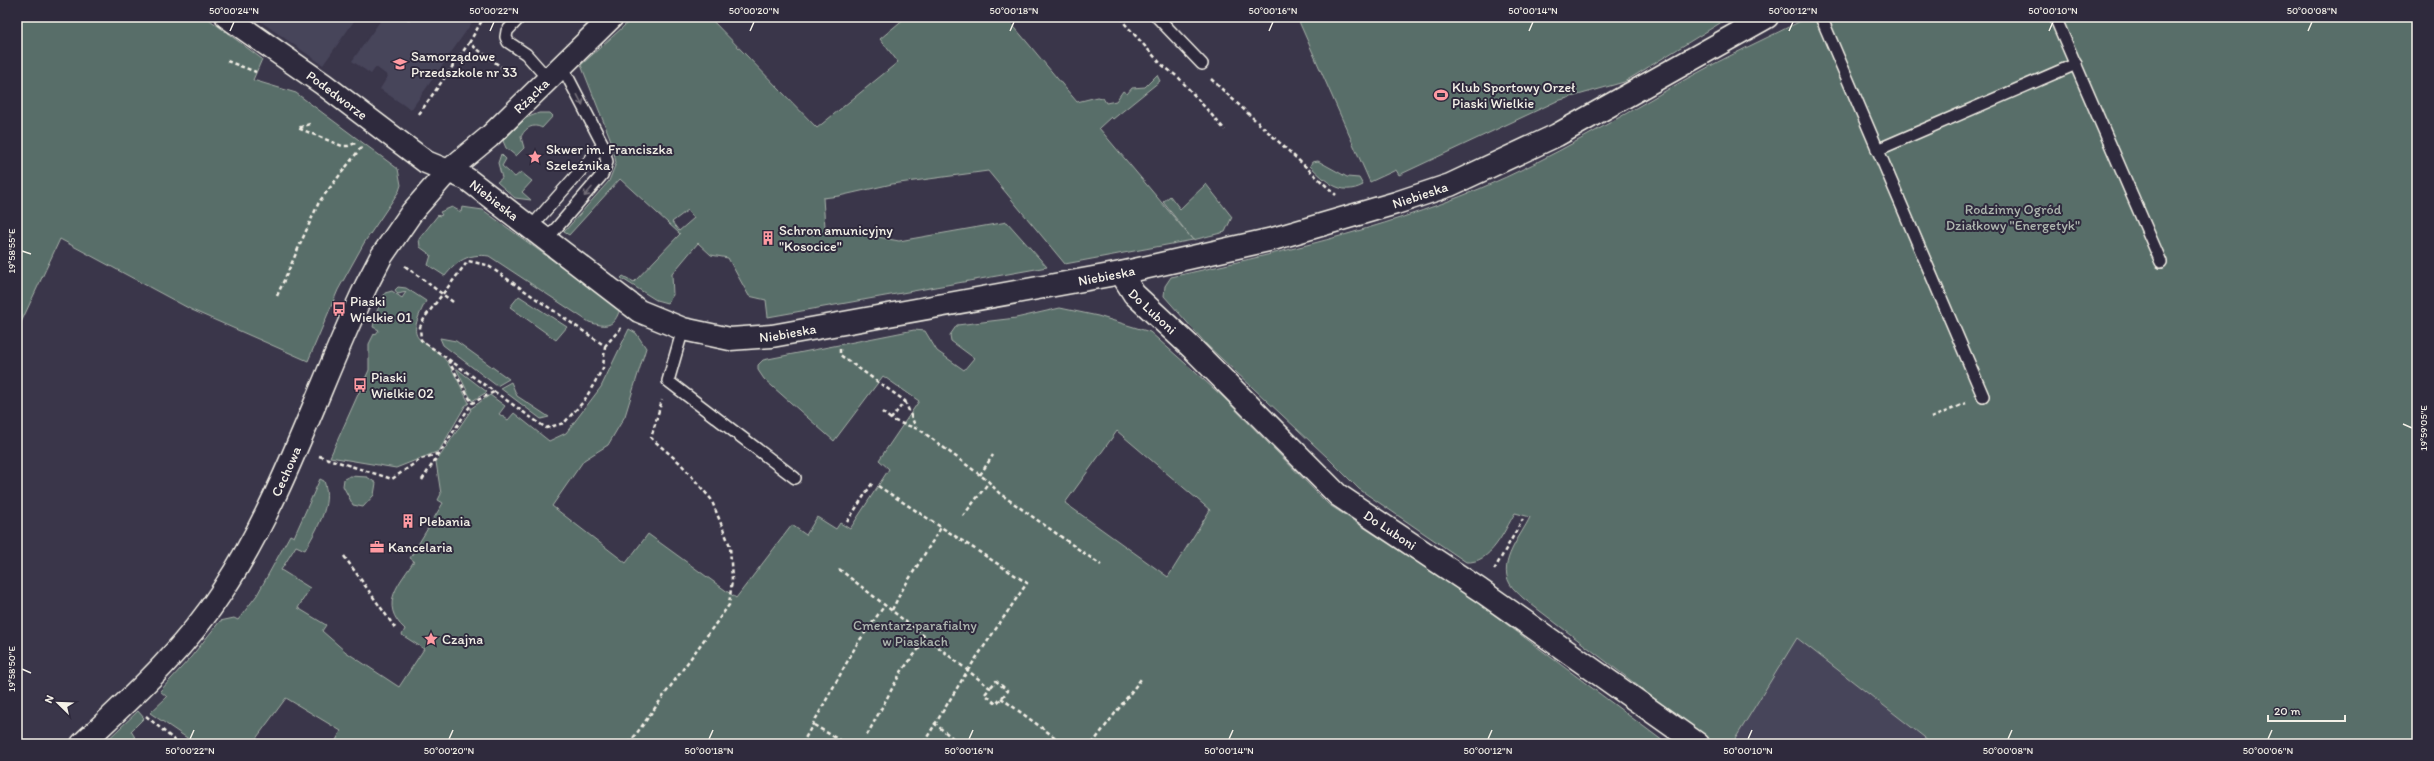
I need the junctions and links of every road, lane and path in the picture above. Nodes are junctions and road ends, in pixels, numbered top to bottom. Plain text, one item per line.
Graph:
1 (227, 17) edge
2 (410, 17) edge
3 (484, 17) edge
4 (612, 17) edge
5 (1121, 17) edge
6 (1157, 17) edge
7 (1767, 17) edge
8 (1821, 17) edge
9 (2055, 17) edge
10 (516, 18) edge
11 (408, 20) dead end
12 (469, 43) junction
13 (227, 61) dead end
14 (1202, 64) joint
15 (2076, 64) junction
16 (256, 72) dead end
17 (555, 72) junction
18 (521, 81) dead end
19 (419, 114) dead end
20 (310, 124) dead end
21 (1225, 130) dead end
22 (361, 140) dead end
23 (364, 143) dead end
24 (603, 145) junction
25 (1877, 150) junction
26 (448, 171) junction
27 (1339, 197) dead end
28 (539, 233) junction
29 (2161, 262) dead end
30 (413, 272) dead end
31 (1121, 273) junction
32 (442, 294) junction
33 (277, 296) dead end
34 (452, 302) dead end
35 (624, 325) dead end
36 (683, 329) junction
37 (605, 346) junction
38 (840, 348) dead end
39 (448, 359) junction
40 (668, 381) junction
41 (494, 392) junction
42 (1983, 396) joint
43 (904, 401) junction
44 (472, 403) junction
45 (882, 412) dead end
46 (1931, 418) dead end
47 (891, 419) junction
48 (916, 428) junction
49 (440, 453) junction
50 (993, 455) dead end
51 (319, 456) dead end
52 (980, 475) junction
53 (795, 478) dead end
54 (422, 480) dead end
55 (873, 482) dead end
56 (989, 482) junction
57 (878, 486) dead end
58 (963, 516) dead end
59 (1523, 519) dead end
60 (847, 522) dead end
61 (942, 526) junction
62 (344, 556) dead end
63 (1101, 565) dead end
64 (839, 569) dead end
65 (1480, 590) junction
66 (885, 605) junction
67 (892, 610) junction
68 (396, 629) dead end
69 (927, 638) junction
70 (968, 670) junction
71 (1141, 679) dead end
72 (990, 688) junction
73 (1002, 698) junction
74 (146, 717) dead end
75 (934, 723) junction
76 (814, 725) junction
77 (866, 735) dead end
78 (82, 744) edge
79 (179, 744) edge
80 (629, 744) edge
81 (802, 744) edge
82 (846, 744) edge
83 (923, 744) edge
84 (960, 744) edge
85 (1064, 744) edge
86 (1092, 744) edge
87 (1698, 744) edge

1 - 26 street, Podedworze
2 - 11 path
3 - 12 path
4 - 17 street, Rżącka
5 - 21 path
6 - 14 lane
7 - 31 street, Niebieska
8 - 25 lane
9 - 15 lane
10 - 17 lane
12 - 18 path
12 - 19 path
13 - 16 path
14 - 27 path
15 - 25 lane
15 - 29 lane
17 -> 24 lane
17 - 26 street, Rżącka
20 - 22 path
23 - 33 path
24 - 28 lane
24 -> 28 lane
25 - 42 lane
26 - 28 street, Niebieska
26 - 78 street, Cechowa
28 - 36 street, Niebieska
30 - 32 path
31 - 36 street, Niebieska
31 - 65 street, Do Luboni
32 - 34 path
32 - 37 path
32 - 39 path
35 - 37 path
36 - 40 lane
37 - 41 path
38 - 43 path
39 - 41 path
39 - 44 path
40 - 53 lane
40 - 80 path
41 - 44 path
42 - 46 path
43 - 47 path
43 - 48 path
44 - 49 path
45 - 47 path
47 - 48 path
48 - 52 path
49 - 51 path
49 - 54 path
50 - 52 path
52 - 56 path
55 - 60 path
56 - 58 path
56 - 63 path
57 - 61 path
59 - 65 path
61 - 67 path
61 - 70 path
62 - 68 path
64 - 66 path
65 - 87 street, Do Luboni
66 - 67 path
66 - 76 path
67 - 69 path
69 - 70 path
69 - 77 path
70 - 72 path
70 - 75 path
71 - 86 path
72 - 73 path
72 - 73 path
73 - 85 path
74 - 79 path
75 - 83 path
75 - 84 path
76 - 81 path
76 - 82 path

